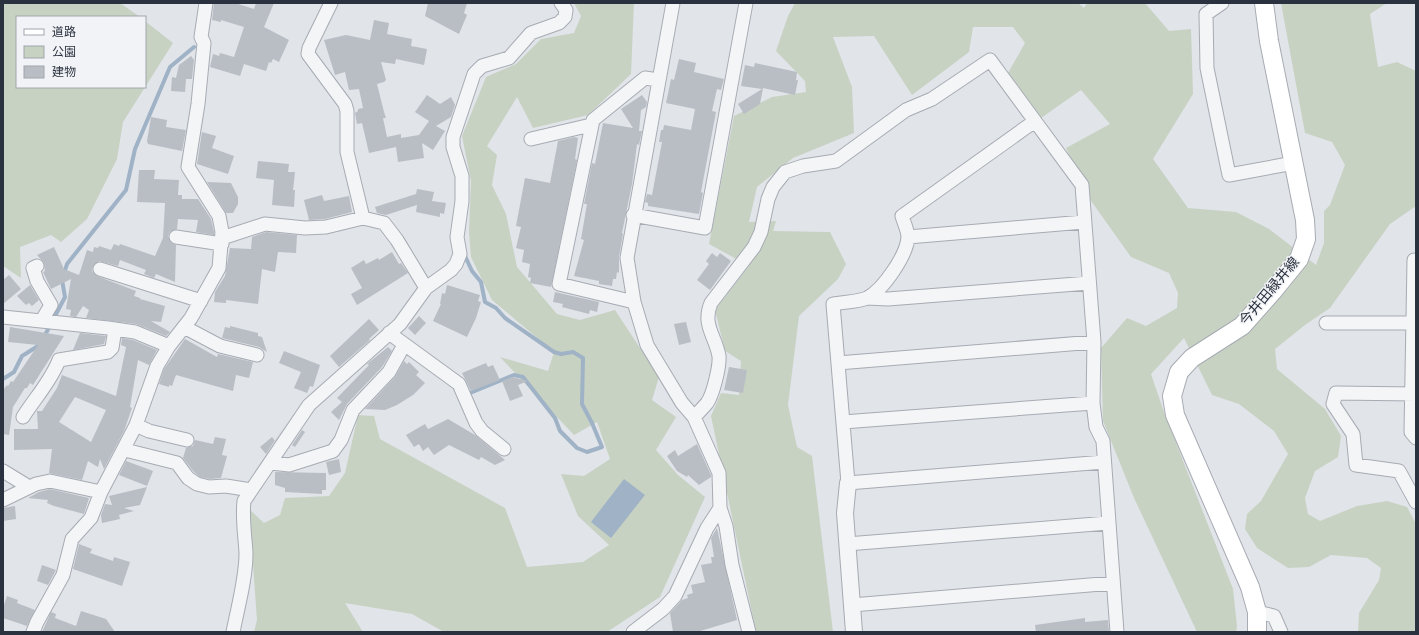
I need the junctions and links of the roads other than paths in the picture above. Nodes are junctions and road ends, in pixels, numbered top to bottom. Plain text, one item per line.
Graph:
1 (331, 3) edge
2 (561, 3) edge
3 (673, 3) edge
4 (746, 3) edge
5 (1222, 3) edge
6 (1264, 3) edge
7 (205, 4) edge
8 (658, 80) junction
9 (1035, 121) junction
10 (591, 125) junction
11 (531, 139) dead end
12 (1294, 163) junction
13 (634, 215) junction
14 (364, 218) junction
15 (1084, 222) junction
16 (176, 237) dead end
17 (908, 237) junction
18 (222, 241) junction
19 (1414, 260) dead end
20 (37, 266) dead end
21 (100, 269) dead end
22 (1089, 283) junction
23 (426, 288) junction
24 (1415, 288) edge
25 (867, 298) junction
26 (201, 301) junction
27 (634, 302) junction
28 (3, 316) edge
29 (42, 320) junction
30 (1326, 323) dead end
31 (1415, 323) edge
32 (184, 327) junction
33 (115, 329) junction
34 (389, 333) junction
35 (1094, 342) junction
36 (404, 345) junction
37 (169, 346) junction
38 (257, 355) dead end
39 (838, 364) junction
40 (1414, 394) edge
41 (1093, 403) junction
42 (23, 417) dead end
43 (694, 417) junction
44 (843, 422) junction
45 (136, 425) junction
46 (1416, 438) edge
47 (187, 440) dead end
48 (124, 448) junction
49 (504, 448) dead end
50 (1104, 462) junction
51 (270, 463) junction
52 (3, 471) edge
53 (848, 483) junction
54 (29, 487) junction
55 (251, 490) junction
56 (101, 492) junction
57 (1415, 499) edge
58 (3, 500) edge
59 (720, 508) junction
60 (1108, 523) junction
61 (847, 544) junction
62 (1113, 582) junction
63 (852, 605) junction
64 (1257, 612) junction
65 (33, 632) edge
66 (233, 632) edge
67 (632, 632) edge
68 (749, 632) edge
69 (854, 632) edge
70 (1117, 632) edge
71 (1257, 632) edge
72 (1281, 632) edge

1 - 14 street
2 - 23 street
3 - 8 street
4 - 13 street
5 - 12 street
6 - 12 main road, 今井田緑井線
7 - 18 street
8 - 10 street
8 - 13 street
9 - 15 street
9 - 17 street
9 - 43 street
10 - 11 street
10 - 27 street
12 - 64 main road, 今井田緑井線
13 - 27 street
14 - 18 street
14 - 23 street
15 - 17 street
15 - 22 street
16 - 18 street
17 - 25 street
18 - 26 street
19 - 24 street
20 - 29 street
21 - 26 street
22 - 25 street
22 - 35 street
23 - 34 street
24 - 31 street
25 - 39 street
26 - 32 street
27 - 43 street
28 - 29 street
29 - 33 street
30 - 31 street
31 - 40 street
32 - 37 street
32 - 38 street
33 - 37 street
33 - 42 street
34 - 36 street
34 - 51 street
35 - 39 street
35 - 41 street
36 - 49 street
36 - 51 street
37 - 45 street
39 - 44 street
40 - 46 street
40 - 57 street
41 - 44 street
41 - 50 street
43 - 59 street
44 - 53 street
45 - 47 street
45 - 48 street
48 - 55 street
48 - 56 street
50 - 53 street
50 - 60 street
51 - 55 street
52 - 54 street
53 - 61 street
54 - 56 street
54 - 58 street
55 - 66 street
56 - 65 street
59 - 67 street
59 - 68 street
60 - 61 street
60 - 62 street
61 - 63 street
62 - 63 street
62 - 70 street
63 - 69 street
64 - 71 main road, 今井田緑井線
64 - 72 street

